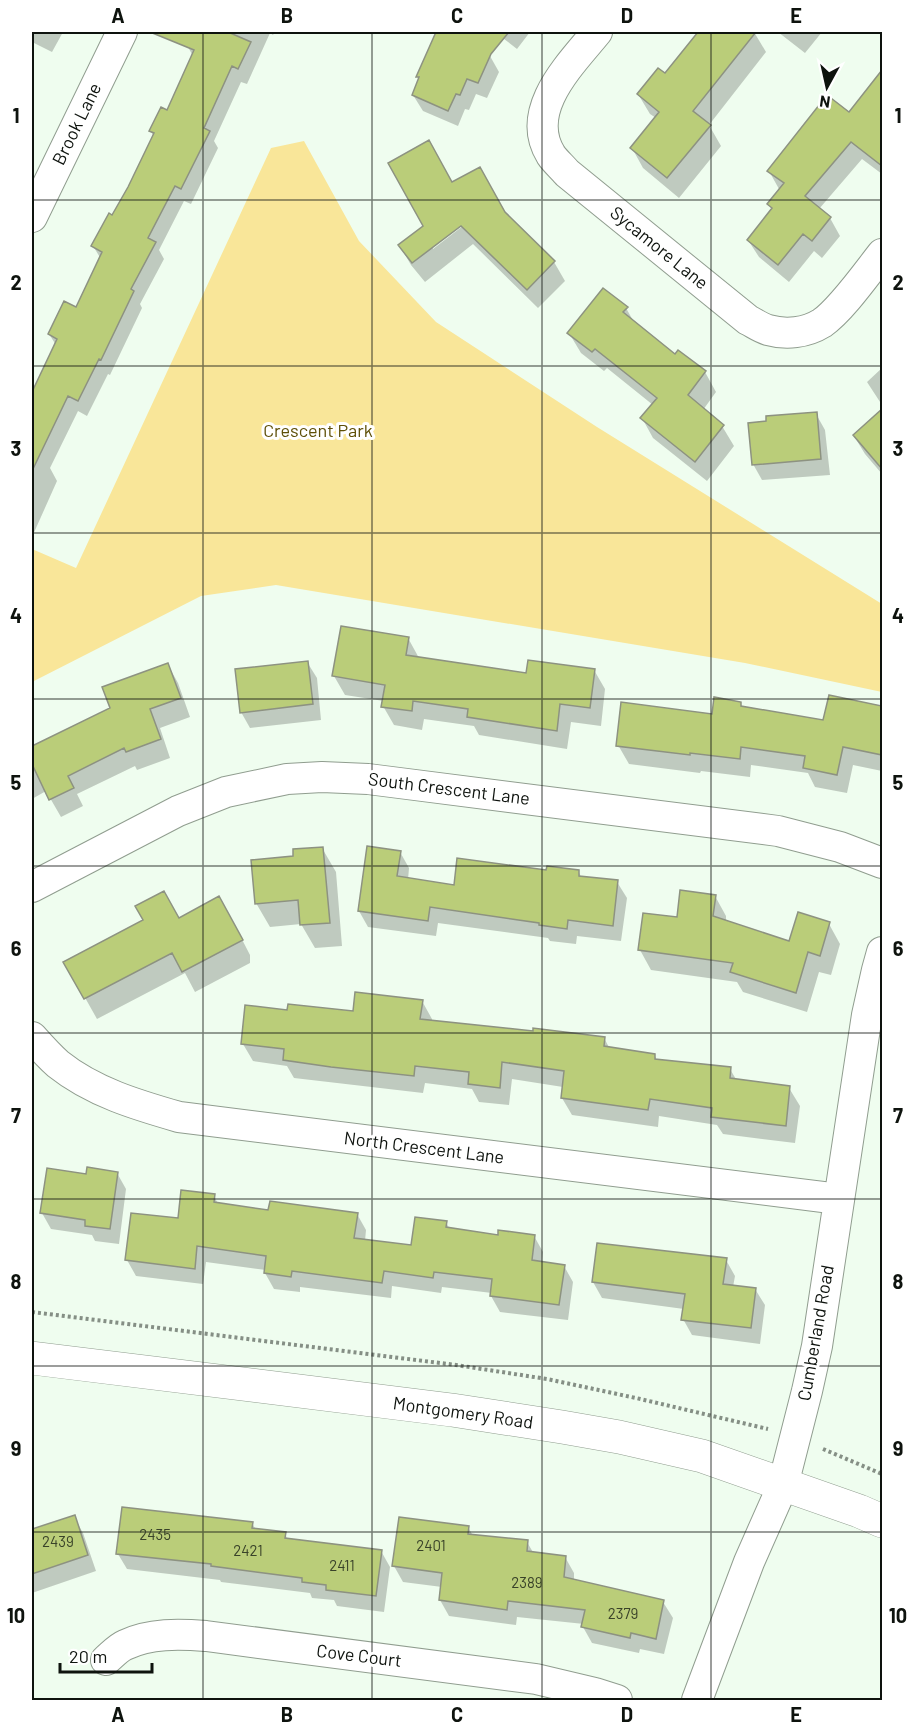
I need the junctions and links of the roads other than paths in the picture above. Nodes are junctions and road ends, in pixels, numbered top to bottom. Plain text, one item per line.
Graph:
1 (122, 32) edge
2 (597, 32) edge
3 (32, 217) edge
4 (882, 254) edge
5 (882, 863) edge
6 (32, 887) edge
7 (882, 952) edge
8 (32, 1037) edge
9 (839, 1199) junction
10 (32, 1358) edge
11 (783, 1485) junction
12 (882, 1521) edge
13 (106, 1660) dead end
14 (617, 1701) edge
15 (697, 1701) edge

1 - 3 street, Brook Lane
2 - 4 street, Sycamore Lane
5 - 6 street, South Crescent Lane
7 - 9 street, Cumberland Road
8 - 9 street, North Crescent Lane
9 - 11 street, Cumberland Road
10 - 11 street, Montgomery Road
11 - 12 street, Montgomery Road
11 - 15 street, Cumberland Road
13 - 14 street, Cove Court

